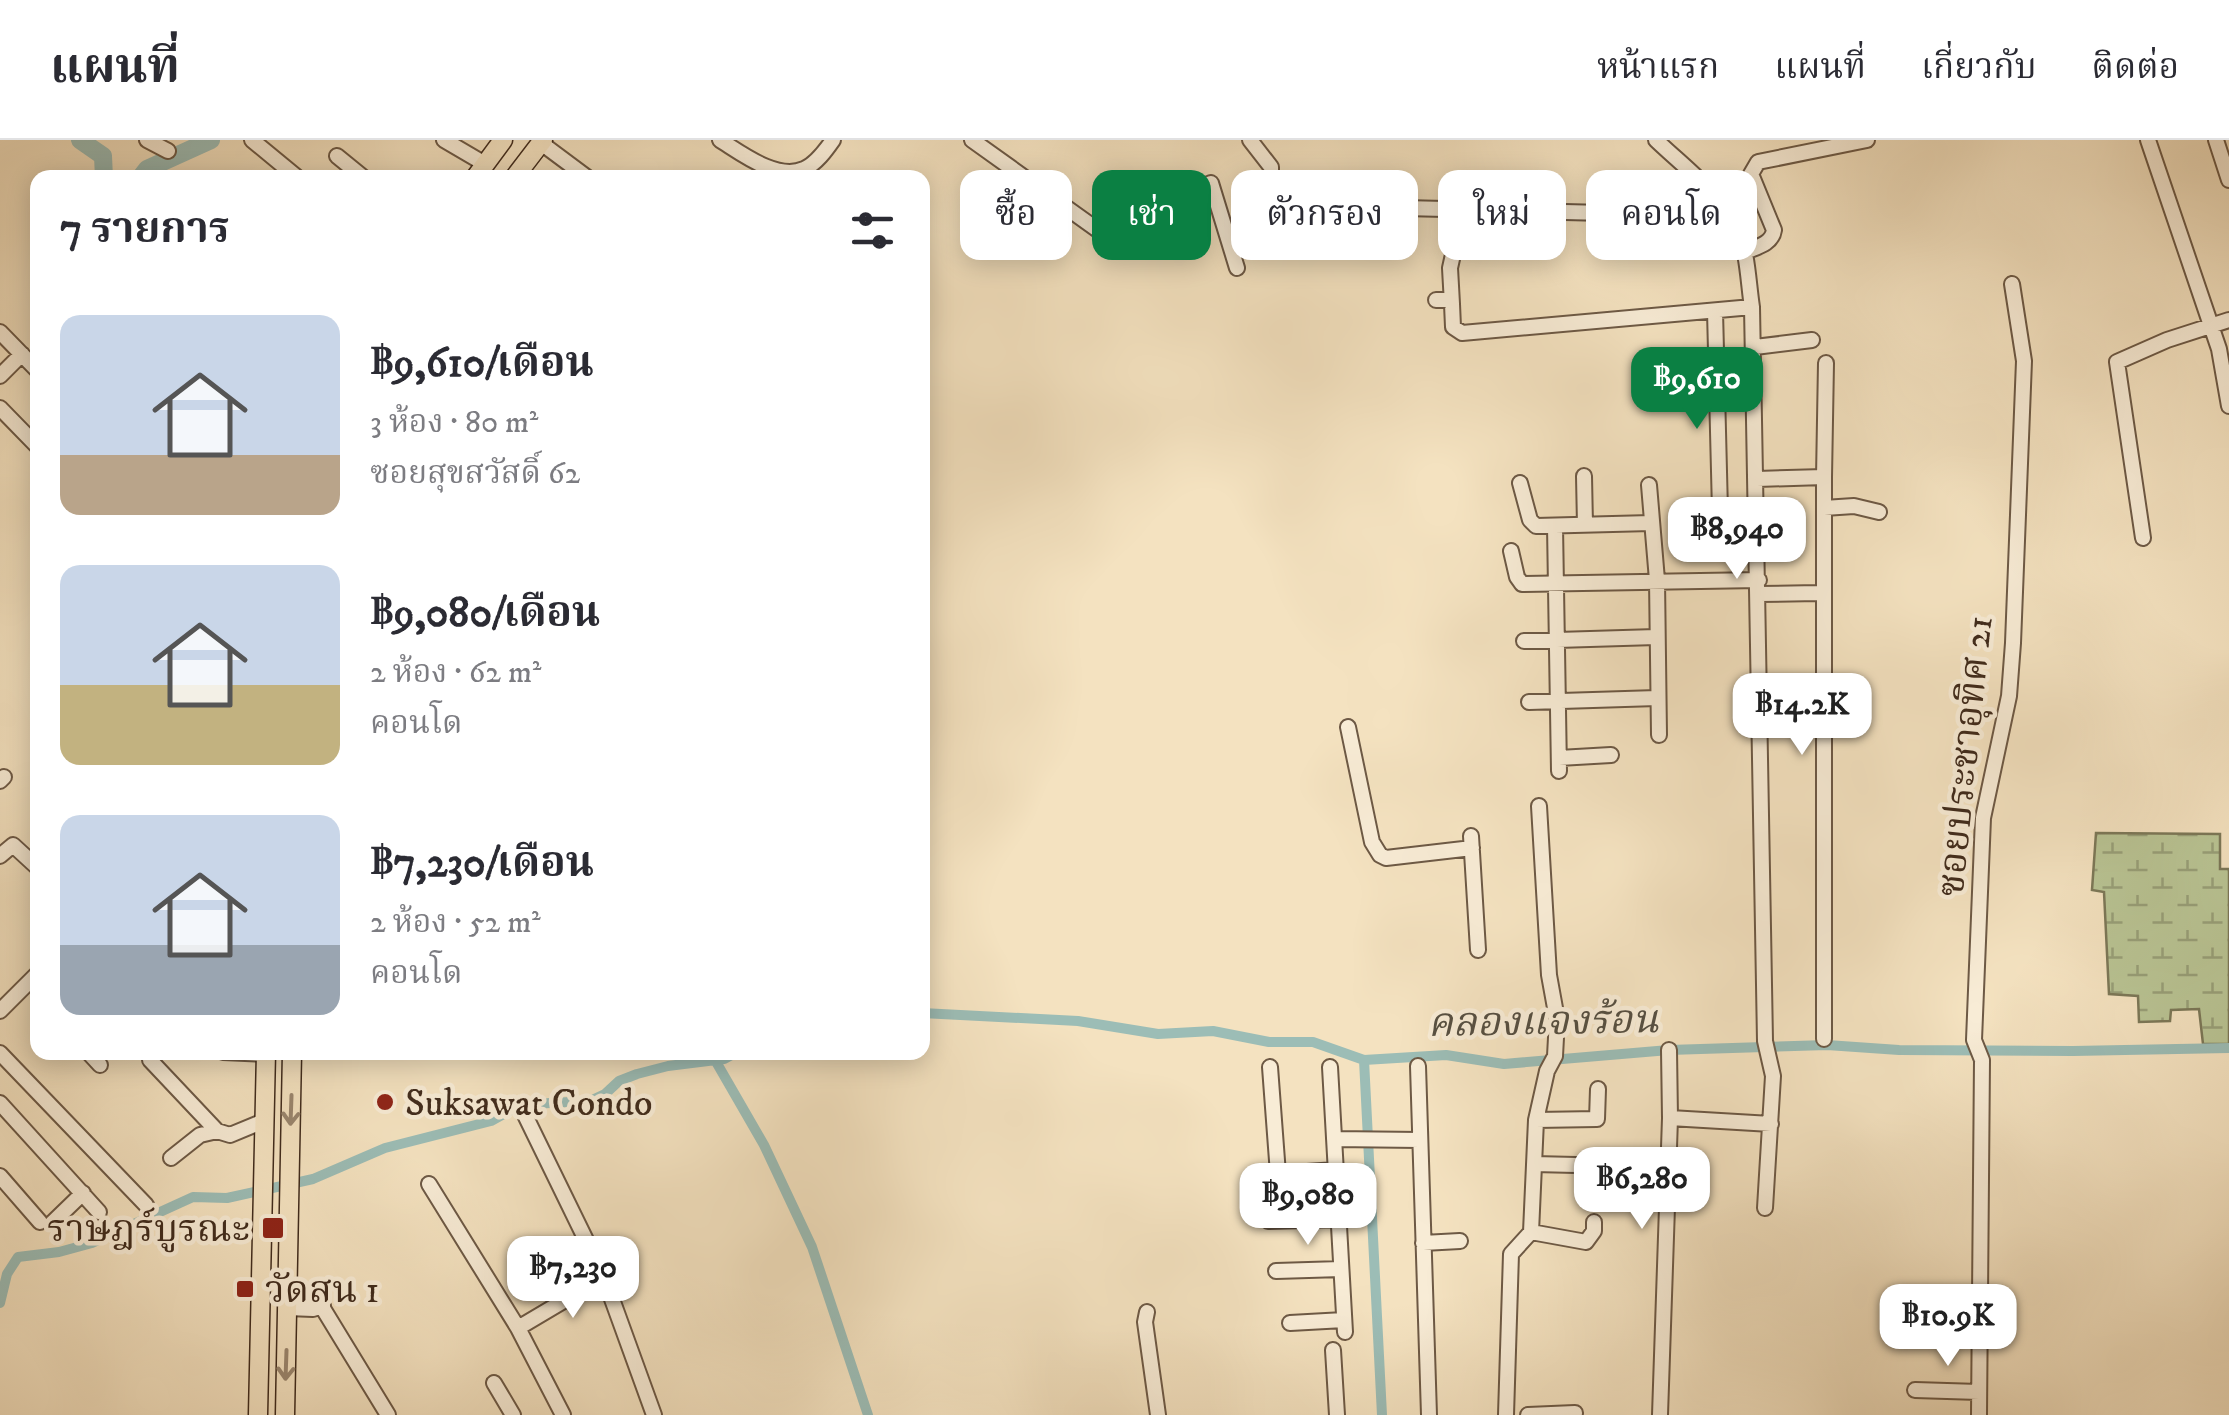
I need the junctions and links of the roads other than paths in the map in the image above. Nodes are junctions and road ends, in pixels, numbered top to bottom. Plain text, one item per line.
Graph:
1 (147, 140) edge
2 (252, 140) edge
3 (444, 140) edge
4 (503, 140) edge
5 (720, 140) edge
6 (833, 140) edge
7 (972, 140) edge
8 (1250, 140) edge
9 (1656, 140) edge
10 (1867, 140) edge
11 (2148, 140) edge
12 (2216, 140) edge
13 (542, 142) edge
14 (168, 151) dead end
15 (337, 156) dead end
16 (288, 170) edge
17 (354, 170) edge
18 (479, 170) edge
19 (481, 170) edge
20 (520, 170) edge
21 (578, 170) edge
22 (790, 170) edge
23 (798, 170) edge
24 (1271, 170) edge
25 (1688, 170) edge
26 (1752, 170) edge
27 (2229, 180) edge
28 (1757, 187) edge
29 (1418, 208) edge
30 (1586, 213) edge
31 (1757, 247) edge
32 (1452, 260) edge
33 (1745, 260) edge
34 (1237, 268) dead end
35 (2012, 284) dead end
36 (1436, 300) dead end
37 (1452, 304) junction
38 (1752, 306) junction
39 (1716, 311) junction
40 (2229, 320) edge
41 (2211, 326) junction
42 (0, 332) edge
43 (1812, 340) dead end
44 (1755, 347) junction
45 (22, 354) junction
46 (30, 362) edge
47 (1826, 363) dead end
48 (0, 376) edge
49 (2227, 378) edge
50 (2229, 406) edge
51 (3, 417) edge
52 (30, 440) edge
53 (1584, 476) dead end
54 (1757, 478) junction
55 (1824, 478) junction
56 (1520, 483) dead end
57 (1649, 485) dead end
58 (1824, 508) junction
59 (1879, 512) dead end
60 (1650, 523) junction
61 (1585, 525) junction
62 (1555, 526) junction
63 (2142, 538) dead end
64 (1511, 551) dead end
65 (1722, 552) dead end
66 (1657, 580) junction
67 (1555, 582) junction
68 (1759, 587) junction
69 (1818, 593) dead end
70 (1656, 638) junction
71 (1556, 640) junction
72 (1524, 641) dead end
73 (1657, 698) junction
74 (1558, 701) junction
75 (1529, 702) dead end
76 (1348, 728) dead end
77 (1659, 736) dead end
78 (1611, 755) dead end
79 (1539, 806) dead end
80 (0, 856) edge
81 (30, 860) edge
82 (1478, 950) dead end
83 (30, 982) edge
84 (26, 986) junction
85 (30, 990) edge
86 (2, 1003) edge
87 (1824, 1039) dead end
88 (1668, 1050) dead end
89 (0, 1053) edge
90 (95, 1060) edge
91 (150, 1060) dead end
92 (266, 1060) edge
93 (292, 1060) edge
94 (100, 1065) dead end
95 (1418, 1066) dead end
96 (1270, 1067) dead end
97 (1330, 1067) dead end
98 (1598, 1089) dead end
99 (0, 1102) edge
100 (524, 1113) dead end
101 (1670, 1118) junction
102 (1536, 1120) junction
103 (264, 1121) junction
104 (1771, 1124) junction
105 (218, 1131) junction
106 (1334, 1139) junction
107 (1420, 1140) junction
108 (171, 1158) dead end
109 (1534, 1164) junction
110 (1576, 1166) dead end
111 (1336, 1170) junction
112 (1278, 1174) junction
113 (1260, 1175) dead end
114 (0, 1176) edge
115 (430, 1184) dead end
116 (83, 1193) junction
117 (146, 1204) dead end
118 (1765, 1208) dead end
119 (99, 1212) dead end
120 (1338, 1219) junction
121 (1268, 1221) dead end
122 (1594, 1222) dead end
123 (1531, 1232) junction
124 (1460, 1241) dead end
125 (1423, 1242) junction
126 (1341, 1269) junction
127 (1276, 1272) dead end
128 (604, 1276) junction
129 (288, 1300) junction
130 (1147, 1312) dead end
131 (1290, 1323) dead end
132 (518, 1328) junction
133 (1333, 1350) dead end
134 (494, 1384) dead end
135 (1915, 1390) dead end
136 (1979, 1392) junction
137 (1574, 1413) edge
138 (258, 1415) edge
139 (285, 1415) edge
140 (388, 1415) edge
141 (513, 1415) edge
142 (563, 1415) edge
143 (654, 1415) edge
144 (1158, 1415) edge
145 (1337, 1415) edge
146 (1428, 1415) edge
147 (1506, 1415) edge
148 (1528, 1415) edge
149 (1538, 1415) edge
150 (1660, 1415) edge
151 (1979, 1415) edge

1 - 14 street
2 - 16 street
3 - 18 street
4 - 19 main road
5 - 22 street
6 - 23 street
7 - 34 street
8 - 24 street
9 - 25 street
10 - 26 street
11 - 41 street
12 - 27 street
13 - 20 main road
13 - 21 street
15 - 17 street
28 - 31 street
29 - 30 street
32 - 37 street
33 - 38 street
35 - 136 street, ซอยประชาอุทิศ 21
36 - 37 street
37 - 39 street
38 - 39 street
38 - 44 street
39 - 65 street
40 - 41 street
41 - 49 street
41 - 63 street
42 - 45 street
43 - 44 street
44 - 54 street
45 - 46 street
45 - 48 street
47 - 55 street
49 - 50 street
51 - 52 street
53 - 61 street
54 - 55 street
54 - 68 street
55 - 58 street
56 - 62 street
57 - 60 street
58 - 59 street
58 - 87 street
60 - 61 street
60 - 66 street
61 - 62 street
62 - 67 street
64 - 67 street
66 - 67 street
66 - 68 street
66 - 70 street
67 - 71 street
68 - 69 street
68 - 104 street
70 - 71 street
70 - 73 street
71 - 72 street
71 - 74 street
73 - 74 street
73 - 77 street
74 - 75 street
74 - 78 street
76 - 82 street
79 - 102 street
80 - 81 street
83 - 84 street
84 - 85 street
84 - 86 street
88 - 101 street
89 - 117 street
90 - 94 street
91 - 105 street
92 - 103 main road
93 -> 129 main road
95 - 107 street
96 - 112 street
97 - 106 street
98 - 102 street
99 - 116 street
100 - 128 street
101 - 104 street
101 - 150 street
102 - 109 street
103 - 105 street
103 - 138 main road
104 - 118 street
105 - 108 street
106 - 107 street
106 - 111 street
107 - 125 street
109 - 110 street
109 - 123 street
111 - 112 street
111 - 120 street
112 - 113 street
114 - 116 street
115 - 132 street
116 - 119 street
120 - 121 street
120 - 126 street
122 - 123 street
123 - 147 street
124 - 125 street
125 - 146 street
126 - 127 street
126 - 131 street
128 - 132 street
128 - 143 street
129 -> 139 main road
129 - 140 street
130 - 144 street
132 - 142 street
133 - 145 street
134 - 141 street
135 - 136 street
136 - 151 street, ซอยประชาอุทิศ 21
137 - 149 street
148 - 149 street

